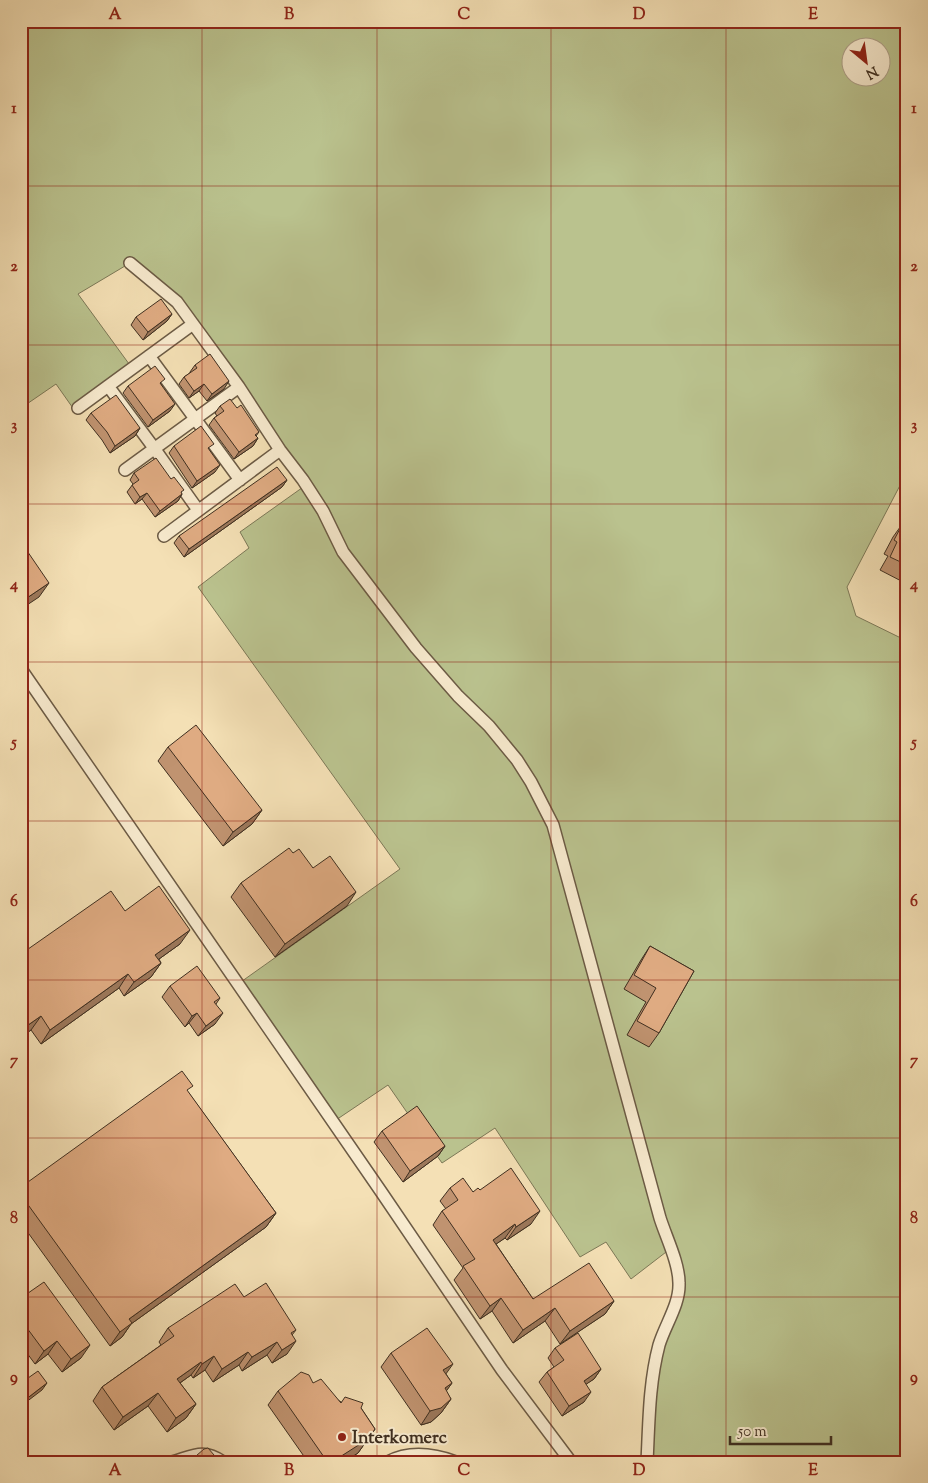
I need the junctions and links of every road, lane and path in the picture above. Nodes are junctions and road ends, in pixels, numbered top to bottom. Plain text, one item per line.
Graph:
1 (130, 263) dead end
2 (193, 324) junction
3 (149, 356) junction
4 (108, 386) junction
5 (238, 387) junction
6 (78, 408) dead end
7 (196, 418) junction
8 (154, 448) junction
9 (280, 450) junction
10 (125, 470) dead end
11 (240, 480) junction
12 (198, 510) junction
13 (164, 536) dead end
14 (21, 669) edge
15 (172, 1462) edge
16 (223, 1462) edge
17 (388, 1462) edge
18 (456, 1462) edge
19 (571, 1462) edge
20 (647, 1462) edge

1 - 2 street
2 - 3 street
2 - 5 street
3 - 4 street
3 - 7 street
4 - 6 street
4 - 8 street
5 - 7 street
5 - 9 street
7 - 8 street
7 - 11 street
8 - 10 street
8 - 12 street
9 - 11 street
9 - 20 street
11 - 12 street
12 - 13 street
14 - 19 street
15 - 16 street
17 - 18 street

